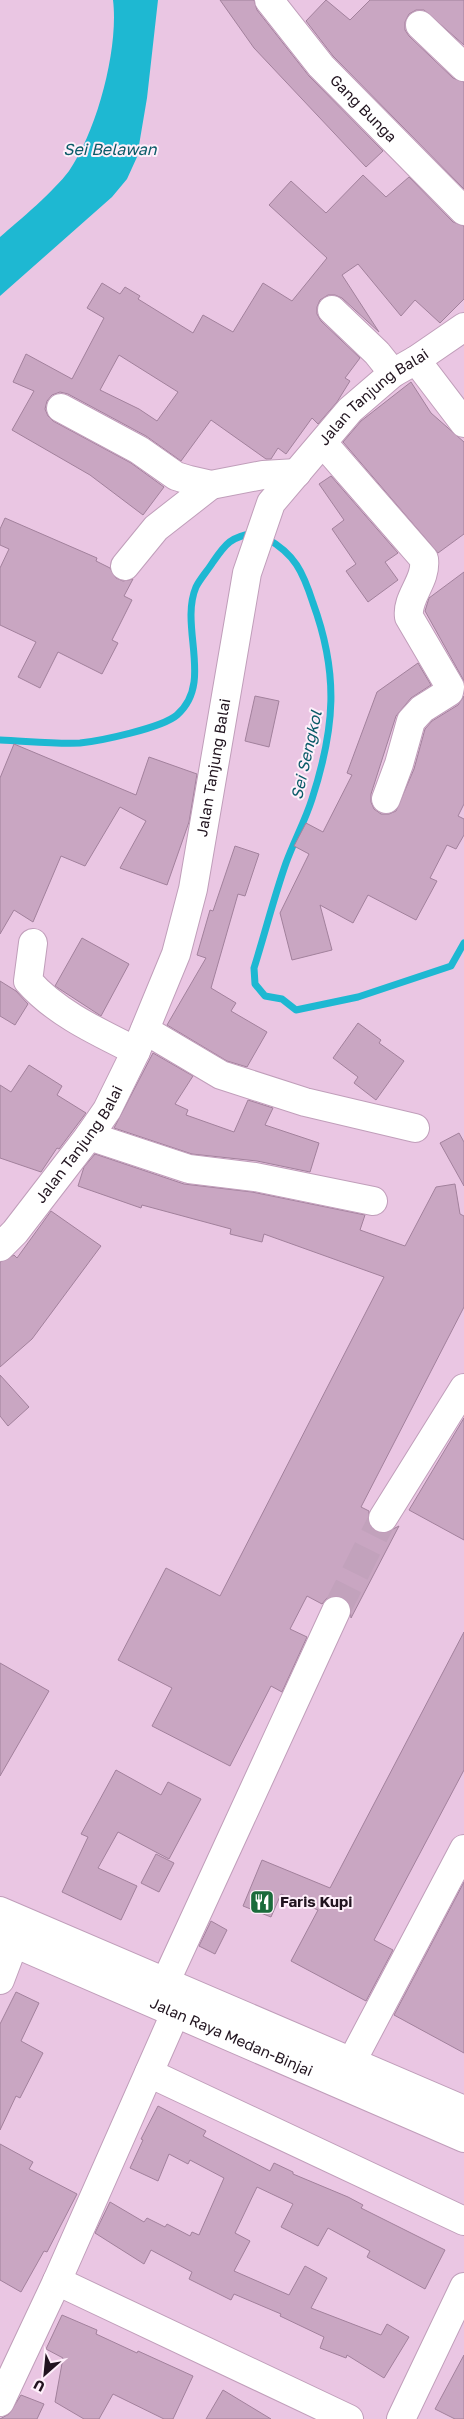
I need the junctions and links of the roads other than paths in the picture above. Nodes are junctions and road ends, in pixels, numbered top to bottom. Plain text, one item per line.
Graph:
1 (269, 0) edge
2 (420, 25) dead end
3 (464, 67) edge
4 (464, 211) edge
5 (332, 310) dead end
6 (461, 335) edge
7 (416, 360) junction
8 (393, 373) junction
9 (61, 408) dead end
10 (464, 423) edge
11 (323, 443) junction
12 (297, 473) junction
13 (211, 485) junction
14 (125, 566) dead end
15 (386, 799) dead end
16 (33, 943) dead end
17 (140, 1040) junction
18 (415, 1128) dead end
19 (89, 1136) junction
20 (373, 1201) dead end
21 (0, 1247) edge
22 (464, 1388) edge
23 (383, 1518) tunnel mouth
24 (336, 1611) tunnel mouth
25 (464, 1849) edge
26 (0, 1911) edge
27 (7, 1940) edge
28 (0, 1980) edge
29 (175, 1996) junction
30 (352, 2061) junction
31 (149, 2073) junction
32 (464, 2110) edge
33 (464, 2138) edge
34 (464, 2222) edge
35 (57, 2281) junction
36 (464, 2287) edge
37 (454, 2334) edge
38 (0, 2402) edge
39 (349, 2419) edge
40 (401, 2419) edge

1 - 4 main road, Gang Bunga
2 - 3 main road
5 - 8 main road
6 - 7 main road, Jalan Tanjung Balai
7 - 8 main road, Jalan Tanjung Balai
7 - 10 main road
8 - 11 main road, Jalan Tanjung Balai
9 - 13 main road
11 - 12 main road, Jalan Tanjung Balai
11 - 15 main road
12 - 13 main road
12 - 17 main road, Jalan Tanjung Balai
13 - 14 main road
16 - 17 main road
17 - 18 main road
17 - 19 main road, Jalan Tanjung Balai
19 - 20 main road
19 - 21 main road, Jalan Tanjung Balai
22 - 23 main road
24 - 29 main road
25 - 30 main road
26 - 29 main road, Jalan Raya Medan-Binjai
27 - 28 main road
27 - 29 main road, Jalan Raya Medan-Binjai
29 - 30 main road, Jalan Raya Medan-Binjai
29 - 31 main road
29 - 33 main road, Jalan Raya Medan-Binjai
30 - 32 main road, Jalan Raya Medan-Binjai
31 - 34 main road
31 - 35 main road
35 - 38 main road
35 - 39 main road
36 - 37 main road
37 - 40 main road

